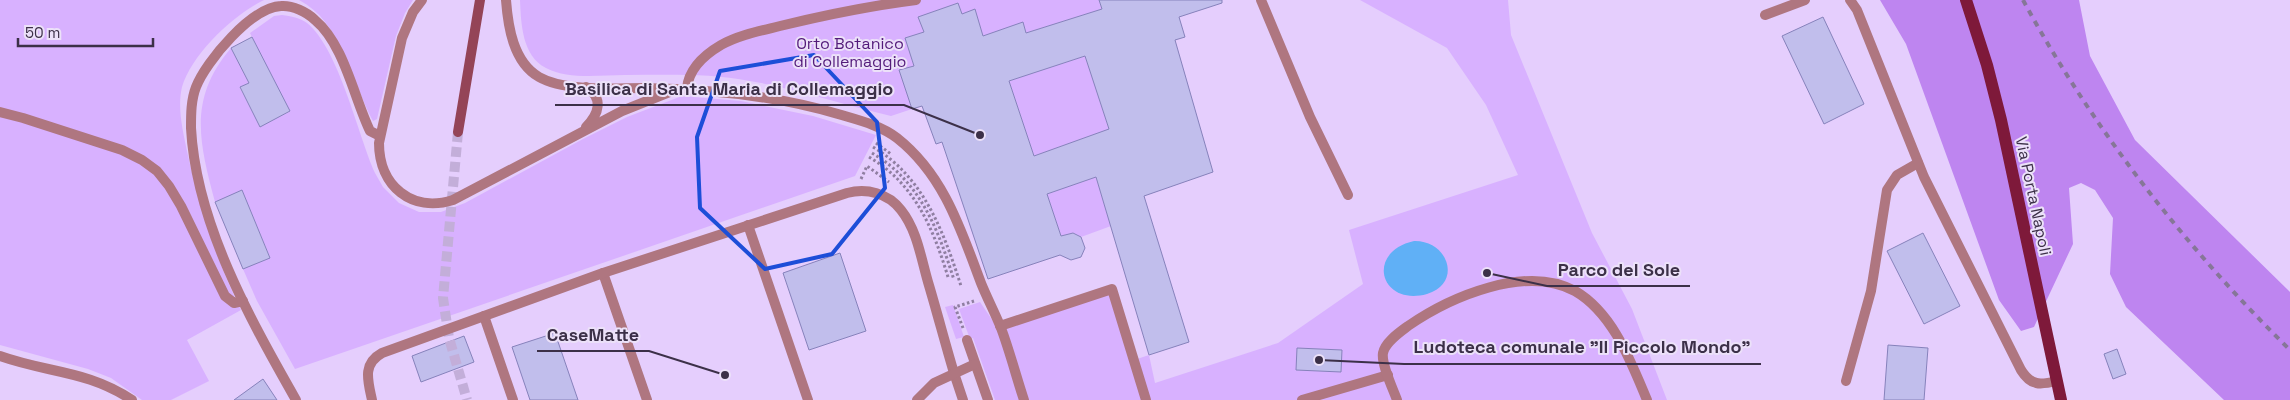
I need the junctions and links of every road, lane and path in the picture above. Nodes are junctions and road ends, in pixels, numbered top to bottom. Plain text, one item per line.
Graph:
1 (422, 0) edge
2 (480, 0) edge
3 (506, 0) edge
4 (916, 0) edge
5 (1261, 0) edge
6 (1805, 0) edge
7 (1850, 0) edge
8 (1966, 0) edge
9 (1765, 15) dead end
10 (586, 87) junction
11 (685, 88) junction
12 (0, 112) edge
13 (458, 132) tunnel mouth
14 (577, 134) junction
15 (380, 136) junction
16 (873, 147) dead end
17 (872, 153) dead end
18 (899, 154) dead end
19 (1918, 163) junction
20 (920, 194) junction
21 (1348, 195) dead end
22 (748, 225) junction
23 (603, 273) junction
24 (954, 280) dead end
25 (961, 286) dead end
26 (967, 287) dead end
27 (973, 293) dead end
28 (243, 301) junction
29 (484, 316) junction
30 (1000, 326) junction
31 (967, 340) joint
32 (0, 356) edge
33 (975, 364) junction
34 (954, 373) junction
35 (1388, 375) junction
36 (1846, 381) dead end
37 (2057, 381) junction
38 (132, 400) edge
39 (296, 400) edge
40 (372, 400) edge
41 (513, 400) edge
42 (647, 400) edge
43 (808, 400) edge
44 (917, 400) edge
45 (963, 400) edge
46 (988, 400) edge
47 (1024, 400) edge
48 (1146, 400) edge
49 (1302, 400) edge
50 (1397, 400) edge
51 (1647, 400) edge
52 (2061, 400) edge

1 - 15 street
2 - 13 main road
3 - 10 street
4 - 11 street
5 - 21 street
6 - 9 street
7 - 19 street
8 - 37 main road, Via Porta Napoli
10 - 11 street
10 - 14 street
11 - 14 street
11 - 30 street
12 - 28 street
14 - 15 street
15 - 28 street
16 - 20 path
17 - 20 path
18 - 20 path
19 - 36 street
19 - 37 street
20 - 24 path
20 - 25 path
20 - 26 path
22 - 23 street
22 - 34 street
22 - 43 street
23 - 29 street
23 - 42 street
27 - 31 path
28 - 39 street
29 - 40 street
29 - 41 street
30 - 47 street
30 - 48 street
31 - 33 street
32 - 38 street
33 - 34 street
33 - 46 street
34 - 44 street
34 - 45 street
35 - 49 street
35 - 50 street
35 - 51 street
37 - 52 main road, Via Porta Napoli

